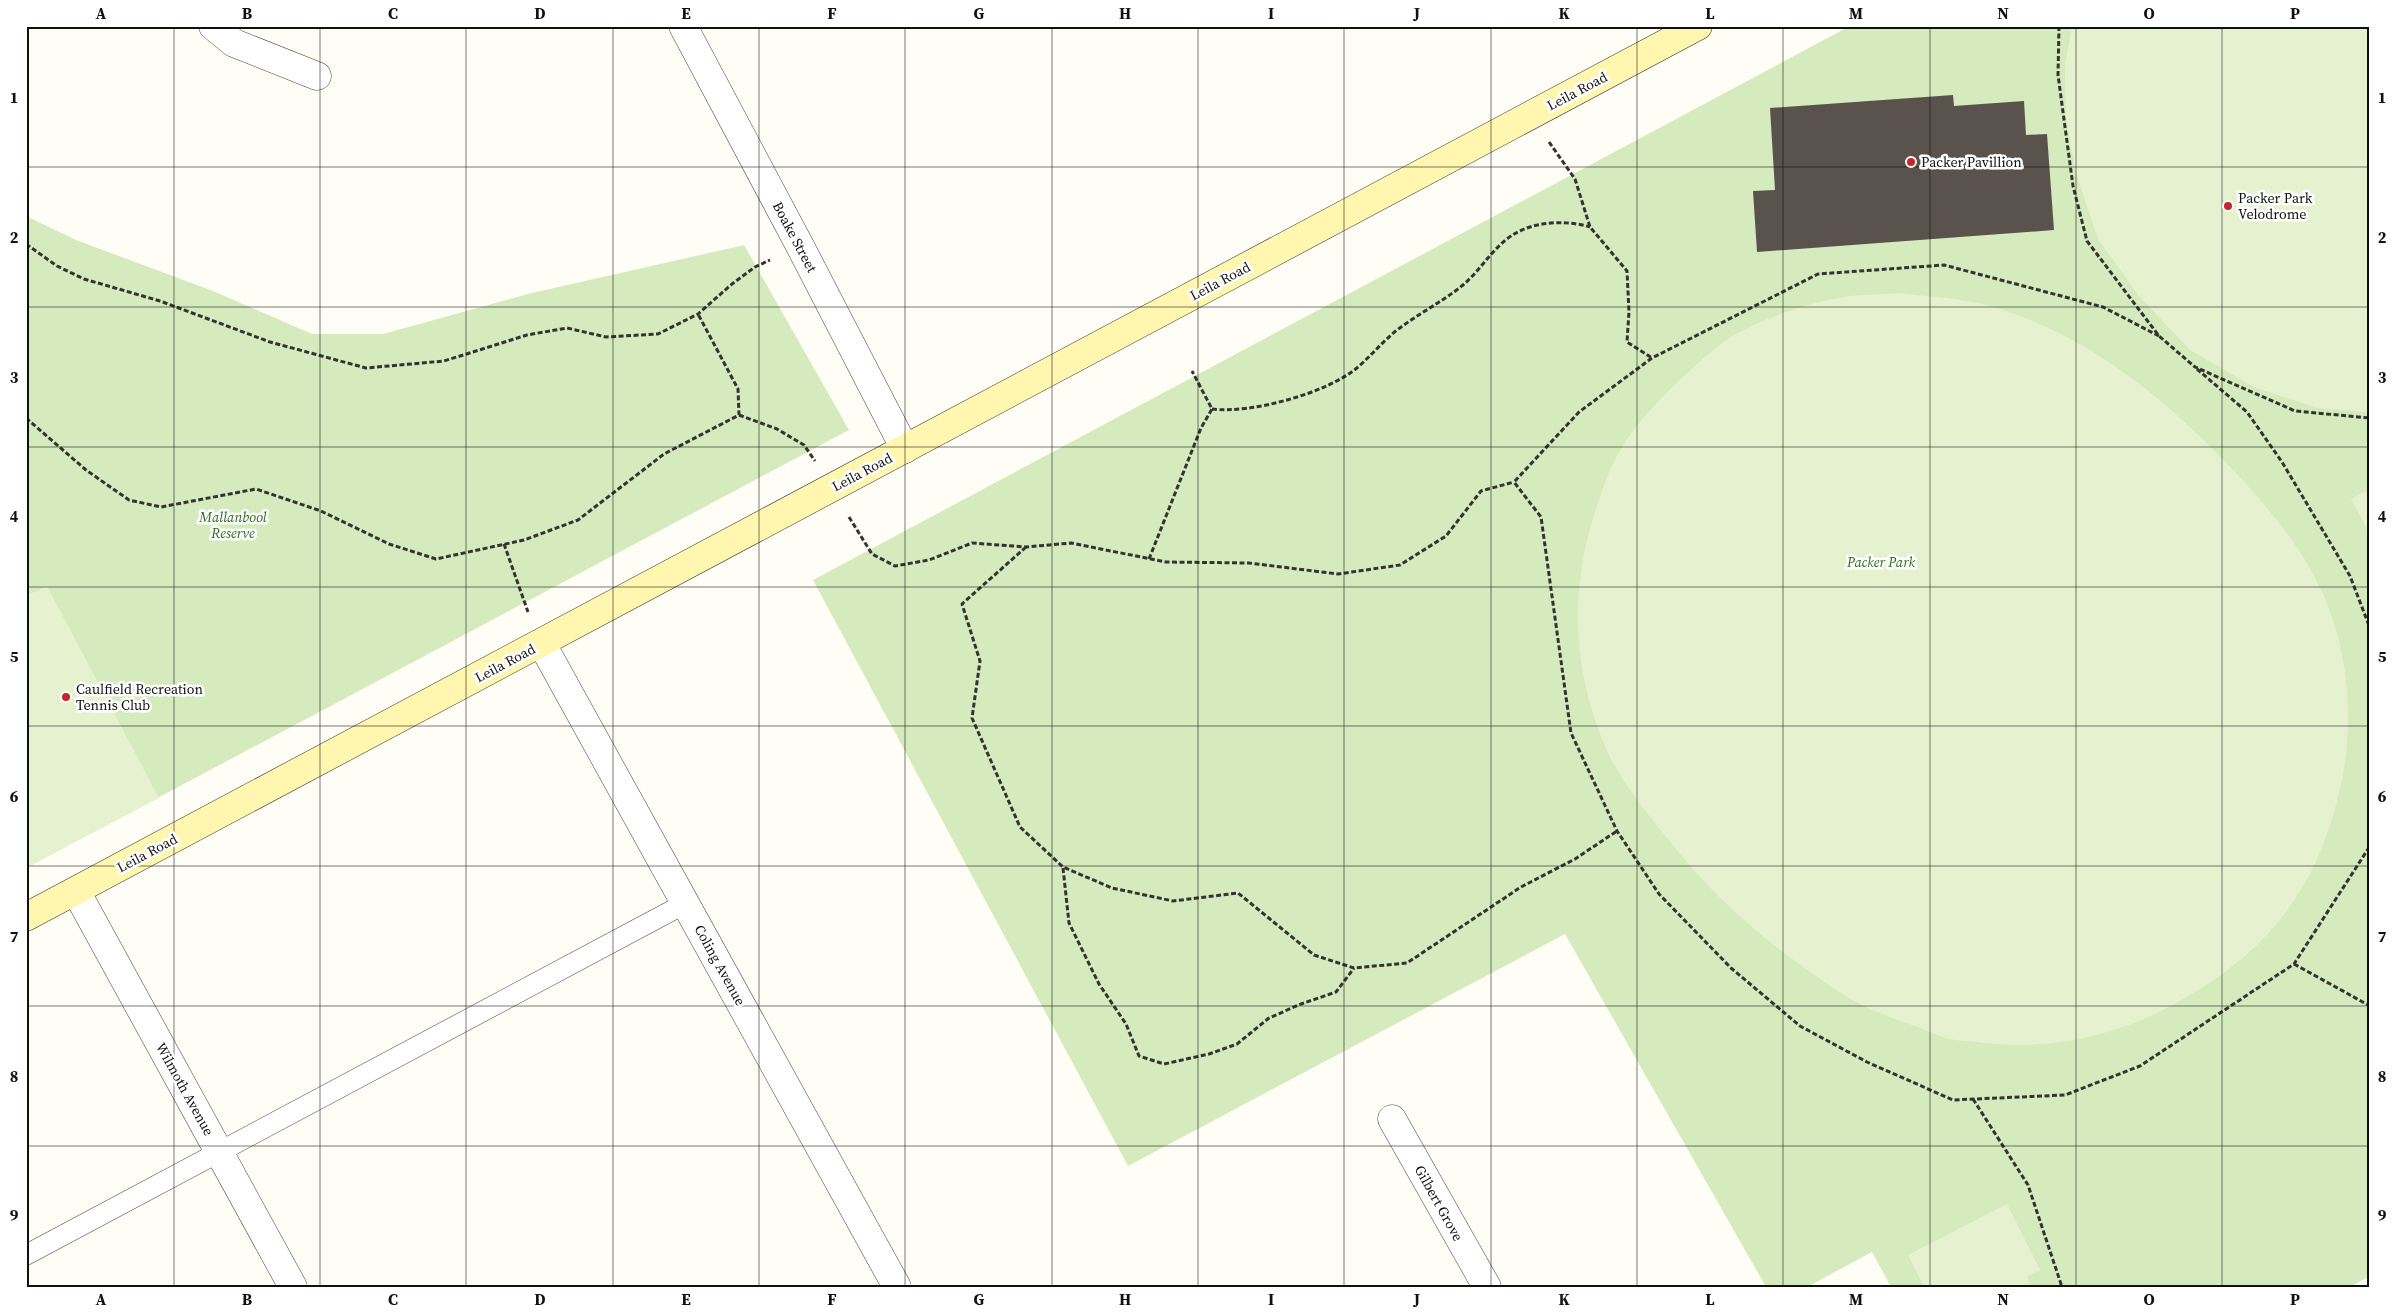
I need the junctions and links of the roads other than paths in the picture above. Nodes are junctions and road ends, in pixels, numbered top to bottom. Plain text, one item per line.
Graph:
1 (213, 26) edge
2 (683, 26) edge
3 (1698, 26) edge
4 (317, 76) dead end
5 (905, 449) junction
6 (542, 644) junction
7 (76, 891) junction
8 (686, 903) junction
9 (26, 917) edge
10 (1392, 1119) dead end
11 (219, 1152) junction
12 (26, 1255) edge
13 (293, 1287) edge
14 (897, 1287) edge
15 (1486, 1287) edge

1 - 4 street
2 - 5 street, Boake Street
3 - 5 street, Leila Road
5 - 6 street, Leila Road
6 - 7 street, Leila Road
6 - 8 street, Coling Avenue
7 - 9 street, Leila Road
7 - 11 street, Wilmoth Avenue
8 - 11 lane
8 - 14 street, Coling Avenue
10 - 15 street, Gilbert Grove
11 - 12 lane
11 - 13 street, Wilmoth Avenue

